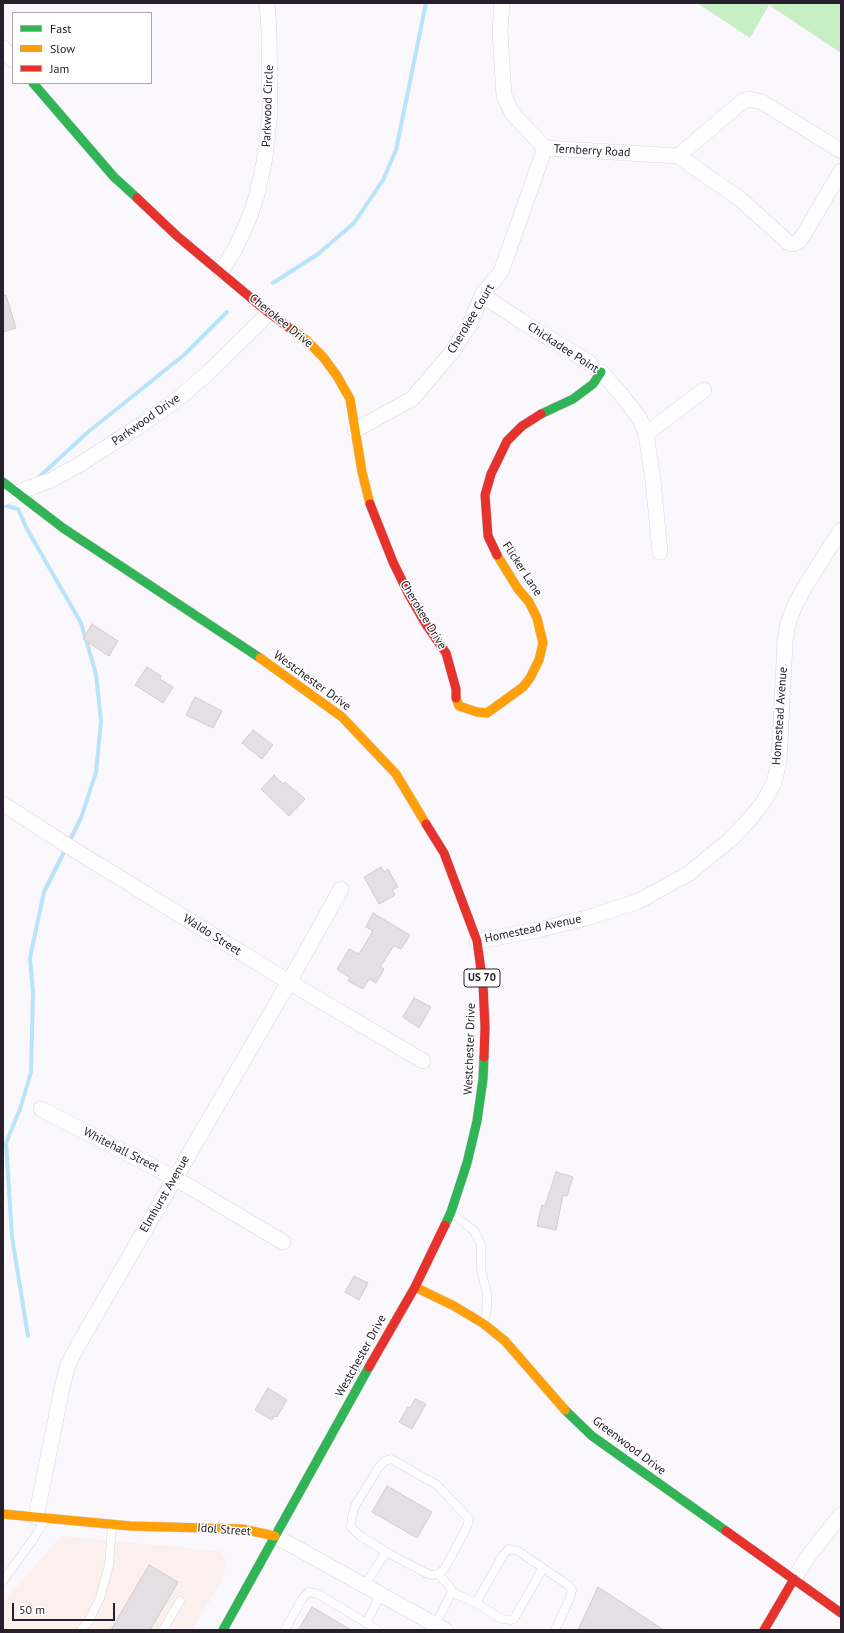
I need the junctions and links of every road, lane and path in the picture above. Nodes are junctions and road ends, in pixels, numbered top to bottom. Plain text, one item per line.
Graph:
1 (267, 3) edge
2 (502, 3) edge
3 (3, 48) edge
4 (12, 59) edge
5 (34, 84) edge
6 (545, 148) junction
7 (841, 151) edge
8 (678, 156) junction
9 (841, 171) edge
10 (221, 272) junction
11 (482, 295) junction
12 (269, 313) junction
13 (601, 372) junction
14 (704, 390) dead end
15 (355, 430) junction
16 (646, 434) junction
17 (3, 482) edge
18 (9, 495) edge
19 (841, 530) edge
20 (660, 552) dead end
21 (464, 708) joint
22 (3, 804) edge
23 (341, 889) dead end
24 (477, 941) junction
25 (289, 982) junction
26 (423, 1061) dead end
27 (41, 1109) dead end
28 (175, 1178) junction
29 (450, 1212) junction
30 (283, 1242) dead end
31 (415, 1287) junction
32 (484, 1324) junction
33 (3, 1514) edge
34 (841, 1516) edge
35 (41, 1518) junction
36 (112, 1525) junction
37 (275, 1536) junction
38 (386, 1552) junction
39 (542, 1568) junction
40 (438, 1574) junction
41 (794, 1579) junction
42 (3, 1581) edge
43 (365, 1586) junction
44 (452, 1592) junction
45 (381, 1594) junction
46 (180, 1602) dead end
47 (476, 1603) junction
48 (841, 1613) edge
49 (366, 1623) junction
50 (440, 1627) edge
51 (81, 1630) edge
52 (163, 1630) edge
53 (223, 1630) edge
54 (285, 1630) edge
55 (378, 1630) edge
56 (555, 1630) edge
57 (764, 1630) edge

1 - 10 street, Parkwood Circle
2 - 6 street, Ternberry Road
3 - 4 street
5 - 10 street, Cherokee Drive
6 - 8 street, Ternberry Road
6 - 11 street, Cherokee Court
7 - 8 street
8 - 9 street
10 - 12 street, Cherokee Drive
11 - 13 street, Chickadee Point
11 - 15 street, Cherokee Court
12 - 15 street, Cherokee Drive
12 - 18 street, Parkwood Drive
13 - 16 street, Chickadee Point
13 - 21 street, Flicker Lane
14 - 16 street
15 - 21 street, Cherokee Drive
16 - 20 street, Chickadee Point
17 - 18 street, Westchester Drive / US 70
18 - 24 street, Westchester Drive / US 70
19 - 24 street, Homestead Avenue
22 - 25 street, Waldo Street
23 - 25 street, Elmhurst Avenue
24 - 29 street, Westchester Drive / US 70
25 - 26 street, Waldo Street
25 - 28 street, Elmhurst Avenue
27 - 28 street, Whitehall Street
28 - 30 street, Whitehall Street
28 - 35 street, Elmhurst Avenue
29 - 31 street, Westchester Drive / US 70
29 - 32 lane
31 - 32 street, Greenwood Drive
31 - 37 street, Westchester Drive / US 70
32 - 41 street, Greenwood Drive
33 - 35 street, Idol Street
34 - 41 street
35 - 36 street, Idol Street
35 - 42 lane
36 - 37 street, Idol Street
36 - 51 lane
37 - 43 street, Idol Street
37 - 53 street, Westchester Drive / US 70
38 - 40 lane
38 - 40 lane
38 - 43 lane
39 - 47 lane
39 - 47 lane
39 - 56 lane
40 - 44 lane
41 - 48 street, Greenwood Drive
41 - 57 street
43 - 45 street, Idol Street
44 - 47 lane
44 - 50 lane
45 - 49 lane
45 - 50 street, Idol Street
46 - 52 lane
49 - 54 lane
49 - 55 lane

